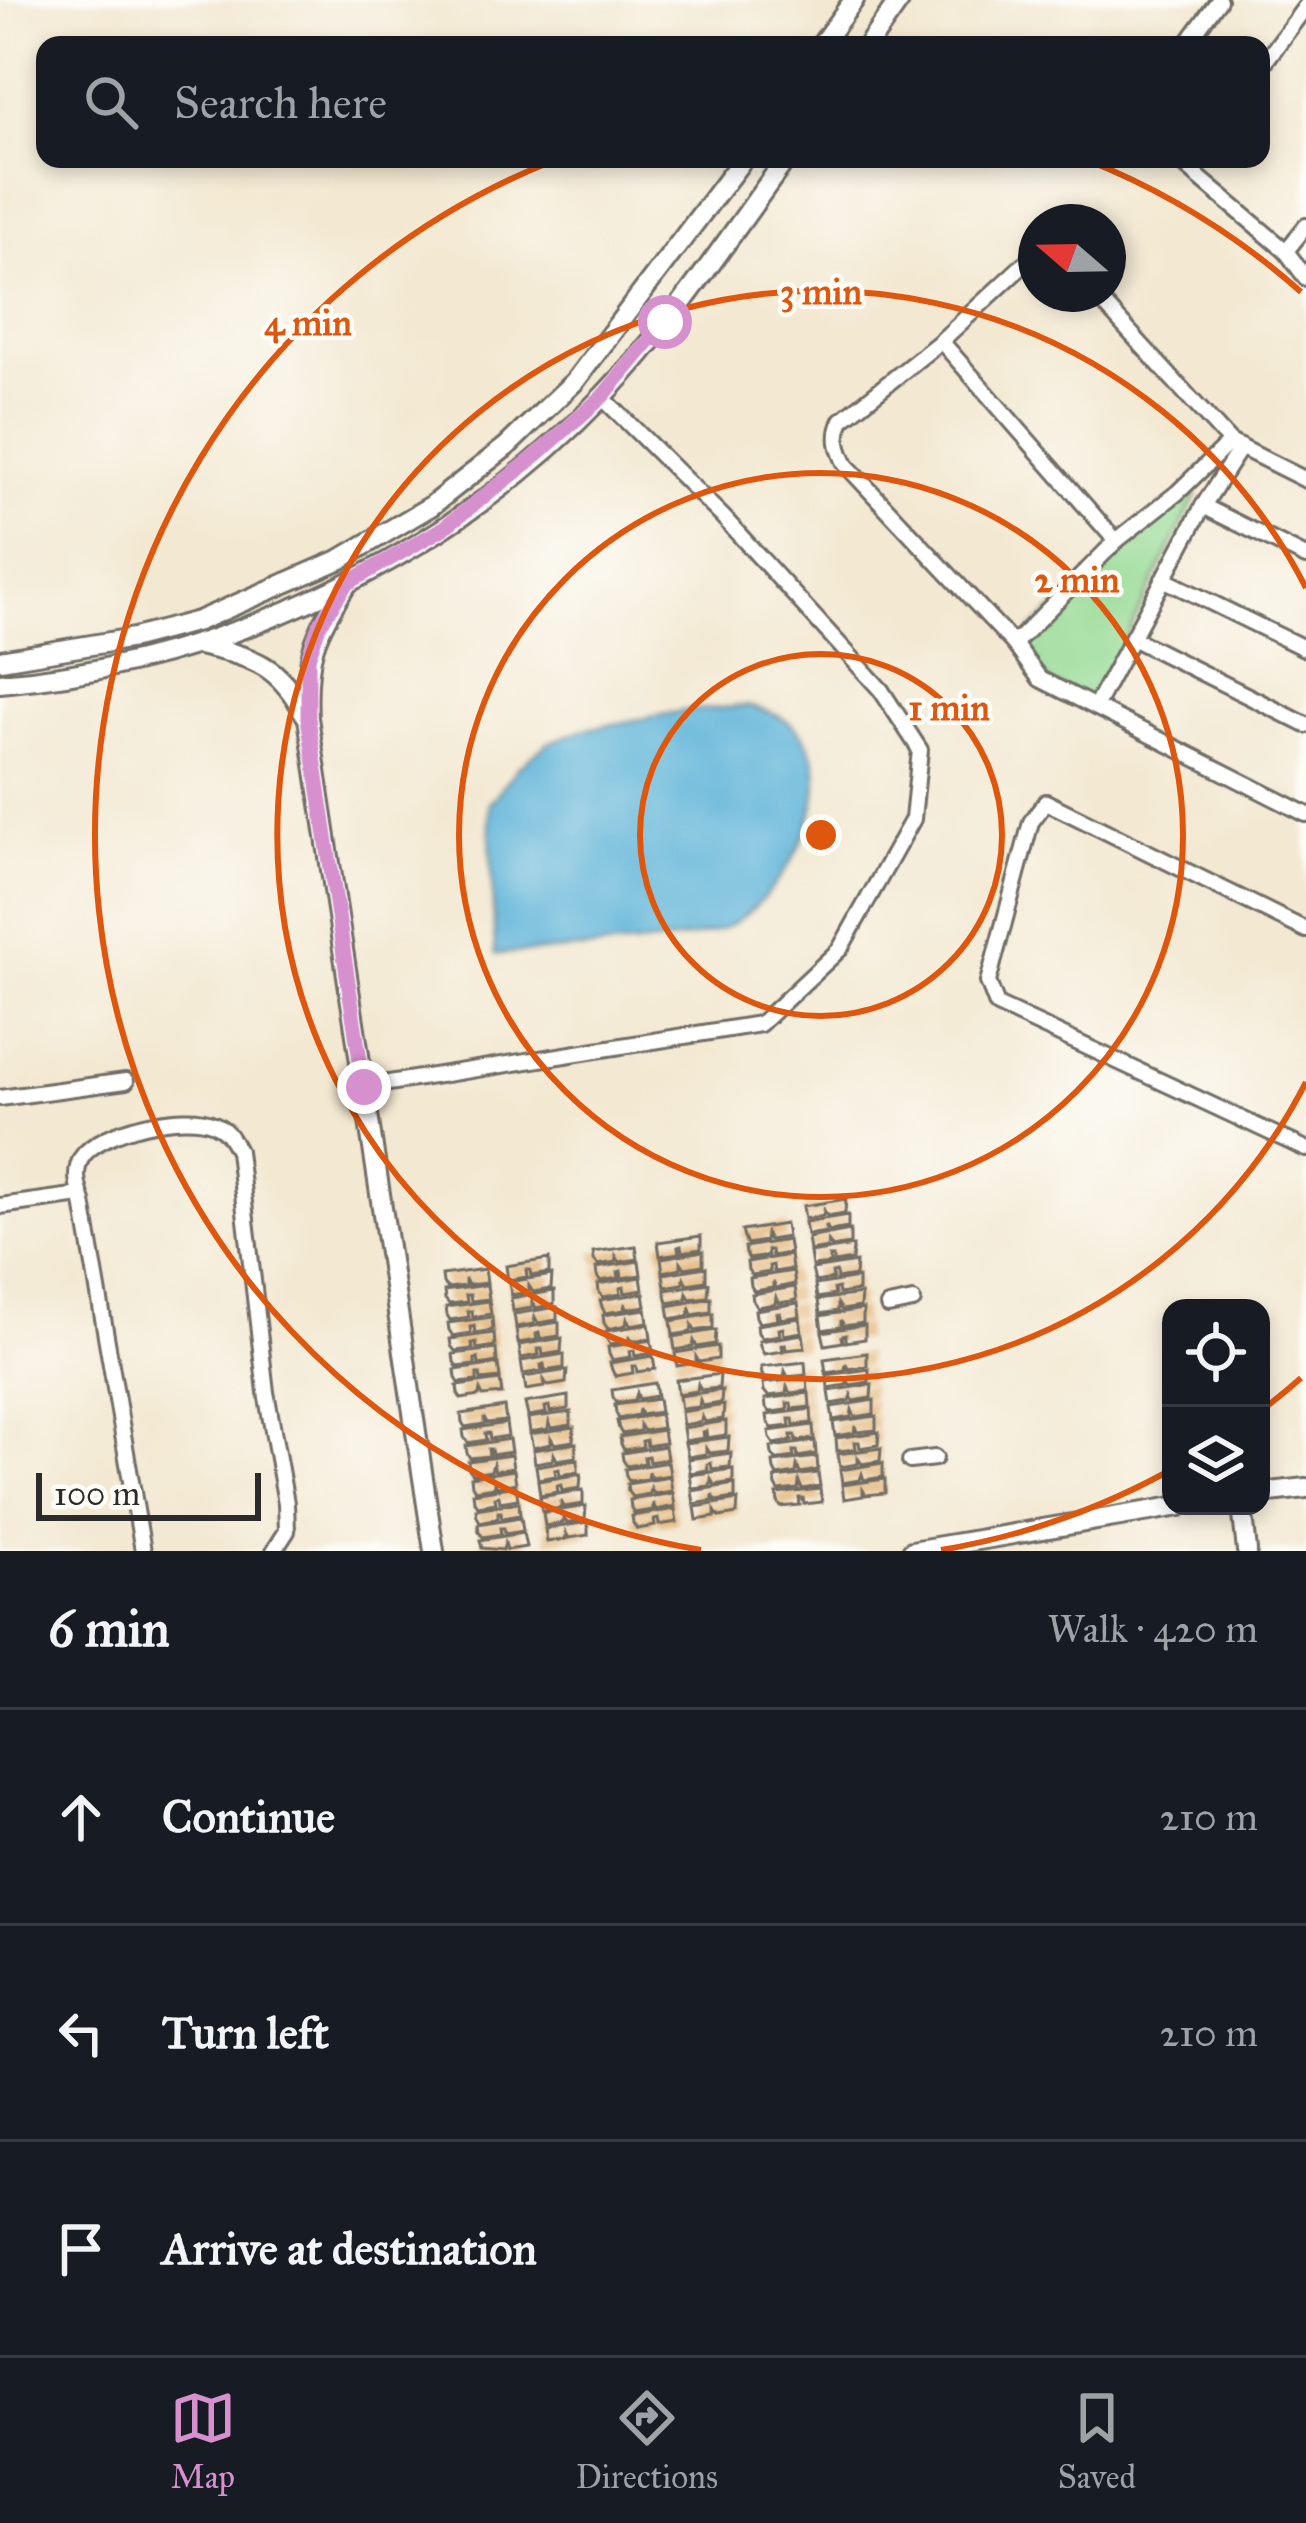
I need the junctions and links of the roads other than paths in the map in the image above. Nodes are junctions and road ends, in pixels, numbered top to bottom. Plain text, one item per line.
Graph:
1 (854, 0) edge
2 (900, 0) edge
3 (1219, 0) edge
4 (1306, 6) edge
5 (828, 36) edge
6 (874, 36) edge
7 (1193, 36) edge
8 (1270, 55) edge
9 (736, 168) edge
10 (779, 168) edge
11 (1193, 168) edge
12 (1306, 226) edge
13 (1286, 251) junction
14 (1018, 270) edge
15 (1306, 278) edge
16 (1112, 312) edge
17 (941, 341) junction
18 (602, 397) junction
19 (1235, 445) junction
20 (1306, 480) edge
21 (1202, 506) junction
22 (1116, 541) junction
23 (1306, 556) edge
24 (1163, 579) junction
25 (346, 584) junction
26 (1132, 638) junction
27 (198, 644) junction
28 (1014, 644) junction
29 (1306, 649) edge
30 (0, 660) edge
31 (0, 683) edge
32 (1095, 707) junction
33 (308, 718) junction
34 (1306, 725) edge
35 (1306, 814) edge
36 (1306, 930) edge
37 (126, 1081) dead end
38 (364, 1087) junction
39 (0, 1098) edge
40 (1306, 1149) edge
41 (80, 1195) junction
42 (0, 1206) edge
43 (913, 1301) dead end
44 (888, 1306) dead end
45 (934, 1458) dead end
46 (910, 1461) dead end
47 (1306, 1488) edge
48 (1270, 1492) edge
49 (1162, 1509) edge
50 (1243, 1515) edge
51 (143, 1551) edge
52 (274, 1551) edge
53 (434, 1551) edge
54 (912, 1551) edge
55 (1247, 1551) edge

1 - 5 main road
2 - 6 main road
3 - 7 street
4 - 8 street
9 - 30 main road
10 - 18 main road
11 - 13 street
12 - 13 street
13 - 15 street
14 - 17 street
16 - 19 street
17 - 22 street
17 - 28 street
18 - 25 main road
18 - 38 street
19 - 20 street
19 - 21 street
19 - 22 street
21 - 23 street
21 - 24 street
22 - 28 street
24 - 26 street
24 - 29 street
25 - 27 main road
25 - 33 main road
26 - 32 street
26 - 34 street
27 - 31 main road
27 - 33 main road
28 - 32 street
32 - 35 street
33 - 38 main road
36 - 40 street
37 - 39 street
38 - 53 main road
41 - 42 street
41 - 51 street
41 - 52 street
43 - 44 street
45 - 46 street
47 - 48 main road
49 - 54 main road
50 - 55 main road

